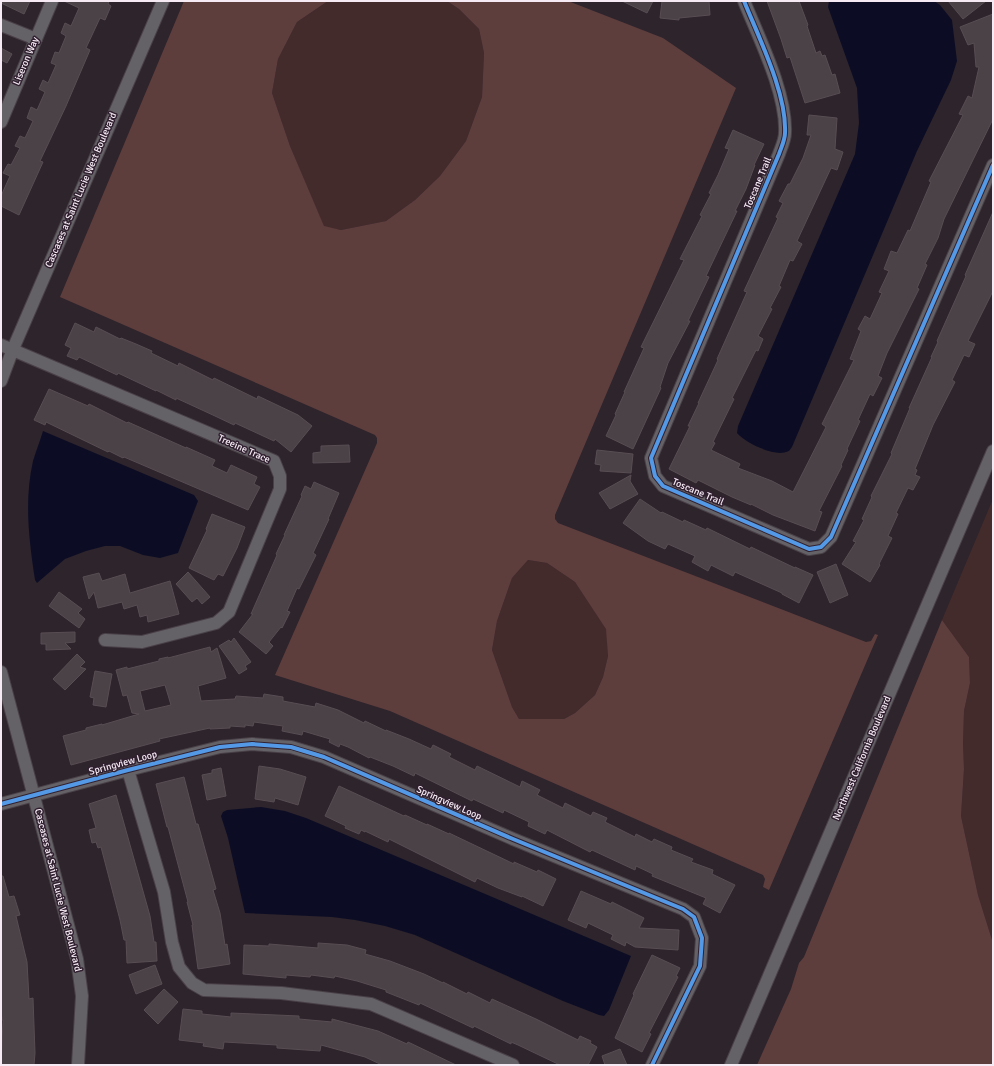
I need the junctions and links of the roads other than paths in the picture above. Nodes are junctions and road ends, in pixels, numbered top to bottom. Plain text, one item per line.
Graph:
1 (52, 1) edge
2 (162, 1) edge
3 (744, 1) edge
4 (1, 25) edge
5 (36, 39) junction
6 (1, 122) edge
7 (993, 165) edge
8 (1, 344) edge
9 (13, 349) junction
10 (1, 381) edge
11 (993, 451) edge
12 (105, 640) dead end
13 (1, 672) edge
14 (128, 770) junction
15 (34, 795) junction
16 (1, 804) edge
17 (78, 1065) edge
18 (513, 1065) edge
19 (652, 1065) edge
20 (730, 1065) edge

1 - 5 street, Liseron Way
2 - 9 street, Cascases at Saint Lucie West Boulevard
3 - 7 street, Toscane Trail
4 - 5 street
5 - 6 street, Liseron Way
8 - 9 street, Treeine Trace
9 - 10 street, Cascases at Saint Lucie West Boulevard
9 - 12 street, Treeine Trace
11 - 20 street, Northwest California Boulevard
13 - 15 street, Cascases at Saint Lucie West Boulevard
14 - 15 street, Springview Loop
14 - 18 street, Springview Loop
14 - 19 street, Springview Loop
15 - 16 street, Springview Loop
15 - 17 street, Cascases at Saint Lucie West Boulevard

